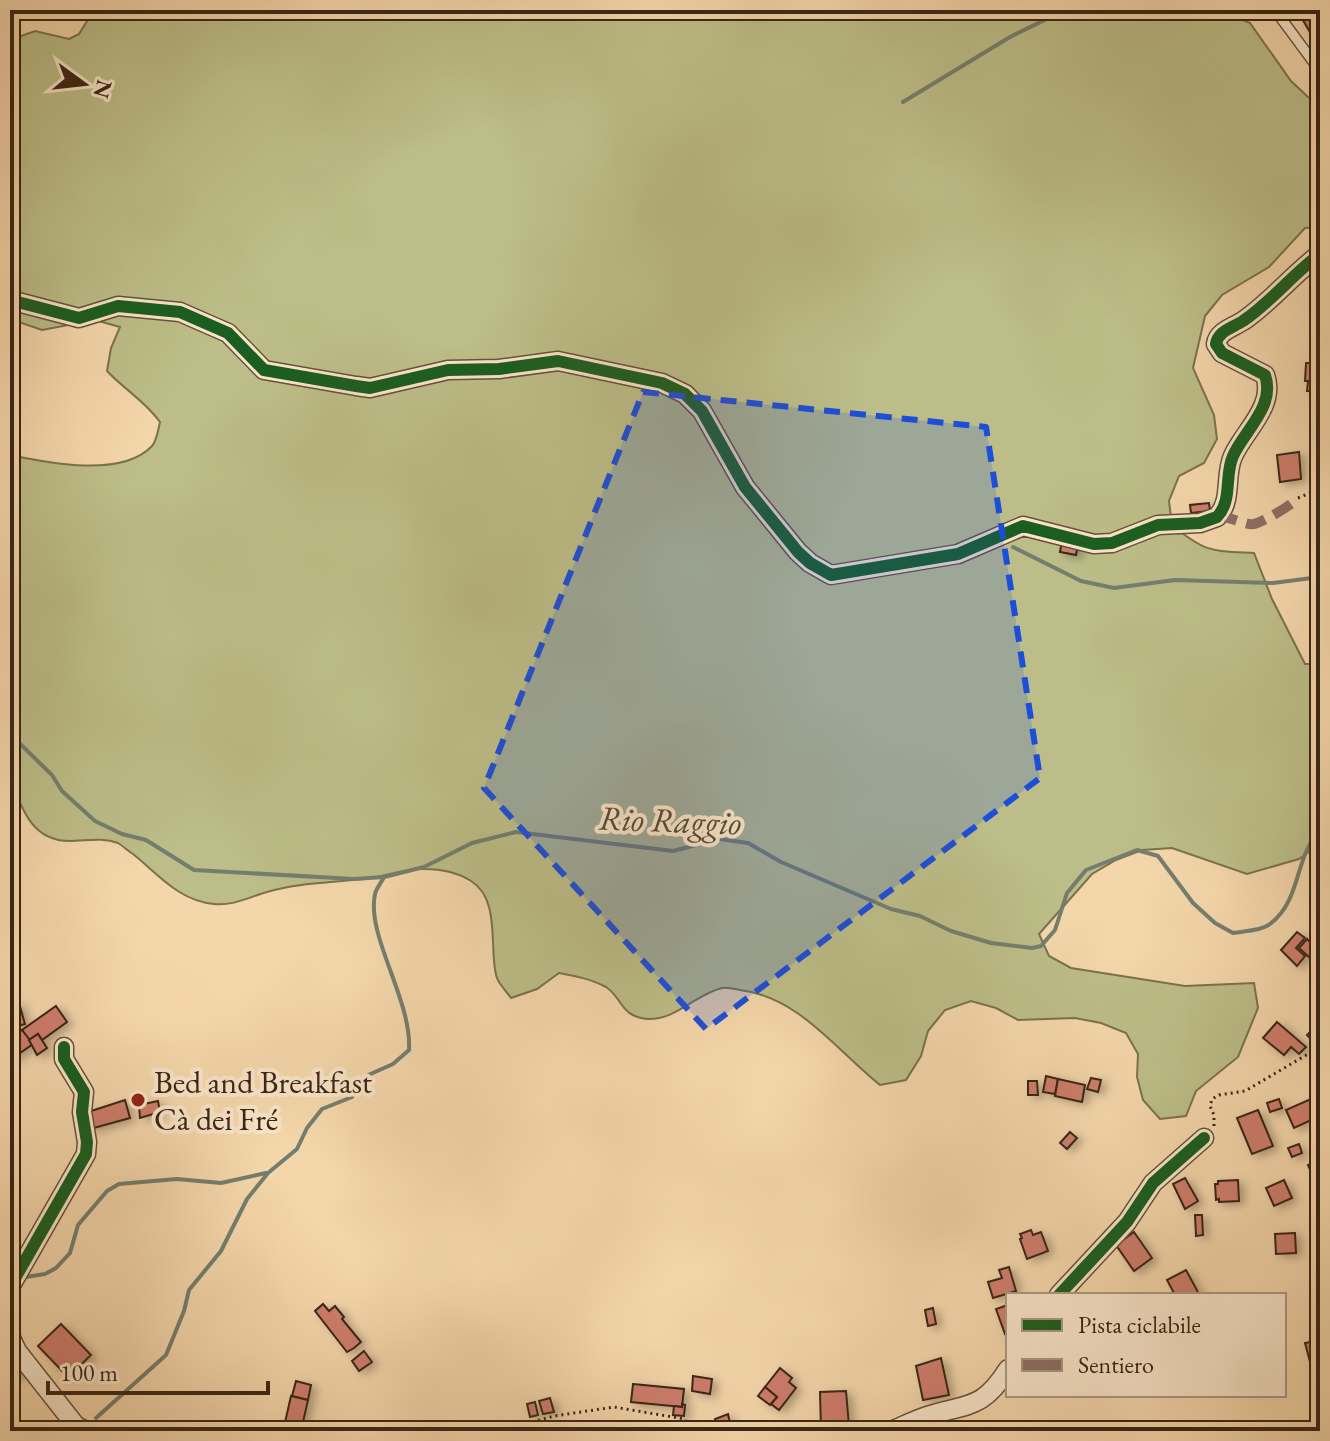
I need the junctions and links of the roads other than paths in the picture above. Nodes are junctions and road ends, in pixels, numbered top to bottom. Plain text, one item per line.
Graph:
1 (1275, 10) edge
2 (1320, 71) edge
3 (1320, 254) edge
4 (10, 300) edge
5 (64, 1047) dead end
6 (1204, 1138) road end
7 (10, 1287) edge
8 (1061, 1293) edge
9 (10, 1336) edge
10 (1006, 1372) edge
11 (86, 1431) edge
12 (891, 1431) edge

1 - 2 lane
3 - 4 street
5 - 7 street
6 - 8 street
9 - 11 street
10 - 12 street

